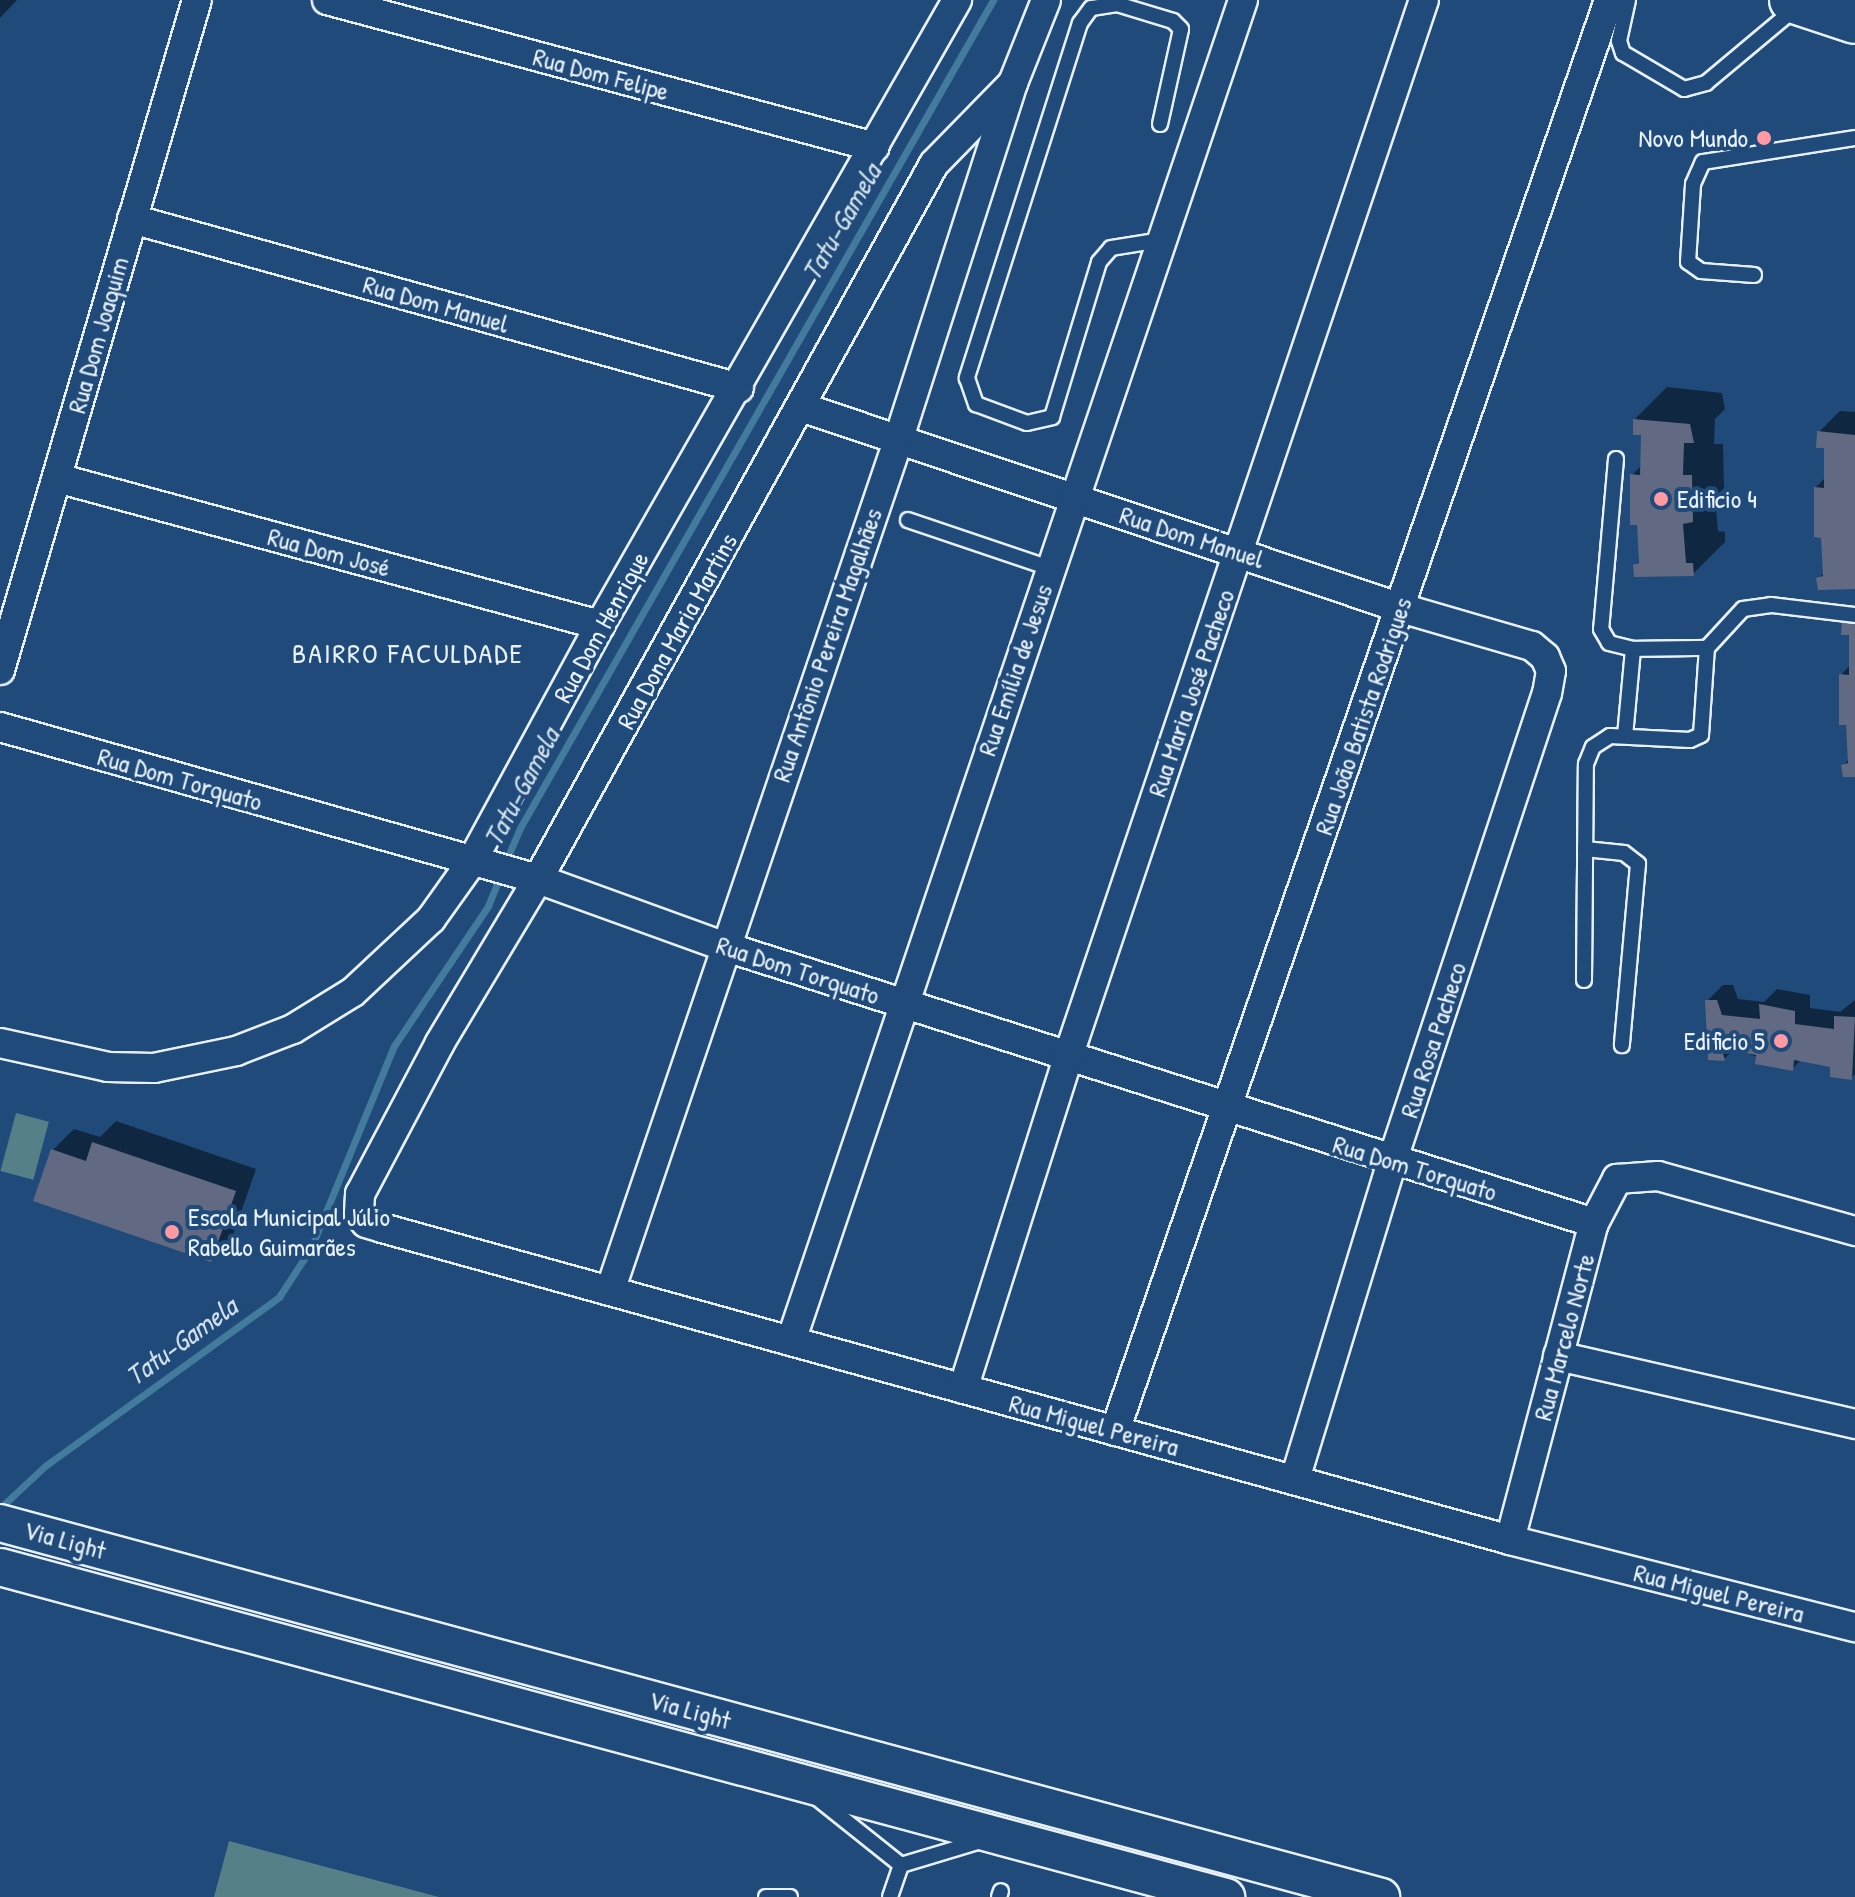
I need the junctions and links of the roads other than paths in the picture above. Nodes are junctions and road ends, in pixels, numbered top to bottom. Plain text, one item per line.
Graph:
1 (197, 0) edge
2 (327, 0) edge
3 (957, 0) edge
4 (1046, 0) edge
5 (1243, 0) edge
6 (1424, 0) edge
7 (1609, 0) edge
8 (1628, 0) edge
9 (1797, 2) edge
10 (1855, 21) edge
11 (1013, 83) junction
12 (1160, 124) dead end
13 (1855, 138) edge
14 (875, 147) junction
15 (132, 219) junction
16 (1161, 240) junction
17 (1754, 275) dead end
18 (739, 388) junction
19 (801, 407) junction
20 (899, 438) junction
21 (1616, 459) dead end
22 (57, 478) junction
23 (1074, 497) junction
24 (908, 520) dead end
25 (1239, 551) junction
26 (1050, 568) junction
27 (1401, 608) junction
28 (1855, 615) edge
29 (600, 625) junction
30 (1707, 648) junction
31 (1633, 649) junction
32 (0, 670) edge
33 (1547, 693) joint
34 (0, 727) edge
35 (1625, 736) junction
36 (1585, 849) junction
37 (478, 865) junction
38 (528, 877) junction
39 (723, 946) junction
40 (1584, 980) dead end
41 (902, 1003) junction
42 (0, 1043) edge
43 (1622, 1045) dead end
44 (1068, 1057) junction
45 (1226, 1109) junction
46 (1392, 1162) junction
47 (360, 1194) joint
48 (1594, 1223) junction
49 (1855, 1231) edge
50 (610, 1291) junction
51 (791, 1341) junction
52 (1558, 1356) junction
53 (963, 1389) junction
54 (1855, 1424) edge
55 (1115, 1431) junction
56 (1295, 1480) junction
57 (6, 1524) edge
58 (1510, 1540) junction
59 (0, 1567) edge
60 (1855, 1627) edge
61 (794, 1780) junction
62 (999, 1835) junction
63 (901, 1865) junction
64 (766, 1897) edge
65 (790, 1897) edge
66 (890, 1897) edge
67 (1226, 1897) edge
68 (1381, 1897) edge

1 - 15 street, Rua Dom Joaquim
2 - 14 street, Rua Dom Felipe
3 - 14 street, Rua Dom Henrique
4 - 11 street, Rua Antônio Pereira Magalhães
5 - 16 street, Rua Emília de Jesus
6 - 25 street, Rua Maria José Pacheco
7 - 27 street, Rua João Batista Rodrigues
8 - 9 lane
9 - 10 main road
11 - 19 street, Rua Dona Maria Martins
11 - 20 street, Rua Antônio Pereira Magalhães
12 - 16 lane
13 - 17 lane
14 - 18 street, Rua Dom Henrique
15 - 18 street, Rua Dom Manuel
15 - 22 street, Rua Dom Joaquim
16 - 23 street, Rua Emília de Jesus
18 - 29 street, Rua Dom Henrique
19 - 20 street, Rua Dom Manuel
19 - 38 street, Rua Dona Maria Martins
20 - 23 street, Rua Dom Manuel
20 - 39 street, Rua Antônio Pereira Magalhães
21 - 31 lane
22 - 29 street, Rua Dom José
22 - 32 street, Rua Dom Joaquim
23 - 25 street, Rua Dom Manuel
23 - 26 street, Rua Emília de Jesus
24 - 26 lane
25 - 27 street, Rua Dom Manuel
25 - 44 street, Rua Maria José Pacheco
26 - 41 street, Rua Emília de Jesus
27 - 33 street, Rua Dom Manuel
27 - 45 street, Rua João Batista Rodrigues
28 - 30 lane
29 - 37 street, Rua Dom Henrique
30 - 31 lane
30 - 35 lane
31 - 35 lane
33 - 46 street, Rua Rosa Pacheco
34 - 37 street, Rua Dom Torquato
35 - 36 lane
36 - 40 lane
36 - 43 lane
37 - 38 street, Rua Dom Torquato
37 - 42 street, Rua Dom Henrique
38 - 39 street, Rua Dom Torquato
38 - 47 street, Rua Dona Maria Martins
39 - 41 street, Rua Dom Torquato
39 - 50 street, Rua Antônio Pereira Magalhães
41 - 44 street, Rua Dom Torquato
41 - 51 street, Rua Emília de Jesus
44 - 45 street, Rua Dom Torquato
44 - 53 street, Rua Maria José Pacheco
45 - 46 street, Rua Dom Torquato
45 - 55 street, Rua João Batista Rodrigues
46 - 48 street, Rua Dom Torquato
46 - 56 street, Rua Rosa Pacheco
47 - 50 street, Rua Miguel Pereira
48 - 49 street, Rua Marcelo Norte
48 - 52 street, Rua Marcelo Norte
50 - 51 street, Rua Miguel Pereira
51 - 53 street, Rua Miguel Pereira
52 - 54 street
52 - 58 street, Rua Marcelo Norte
53 - 55 street, Rua Miguel Pereira
55 - 56 street, Rua Miguel Pereira
56 - 58 street, Rua Miguel Pereira
57 - 68 street, Via Light
58 - 60 street, Rua Miguel Pereira
59 - 61 street, Via Light
61 - 62 street, Via Light
61 - 63 lane
62 - 63 lane
62 - 67 street, Via Light
63 - 66 lane
64 - 65 lane

